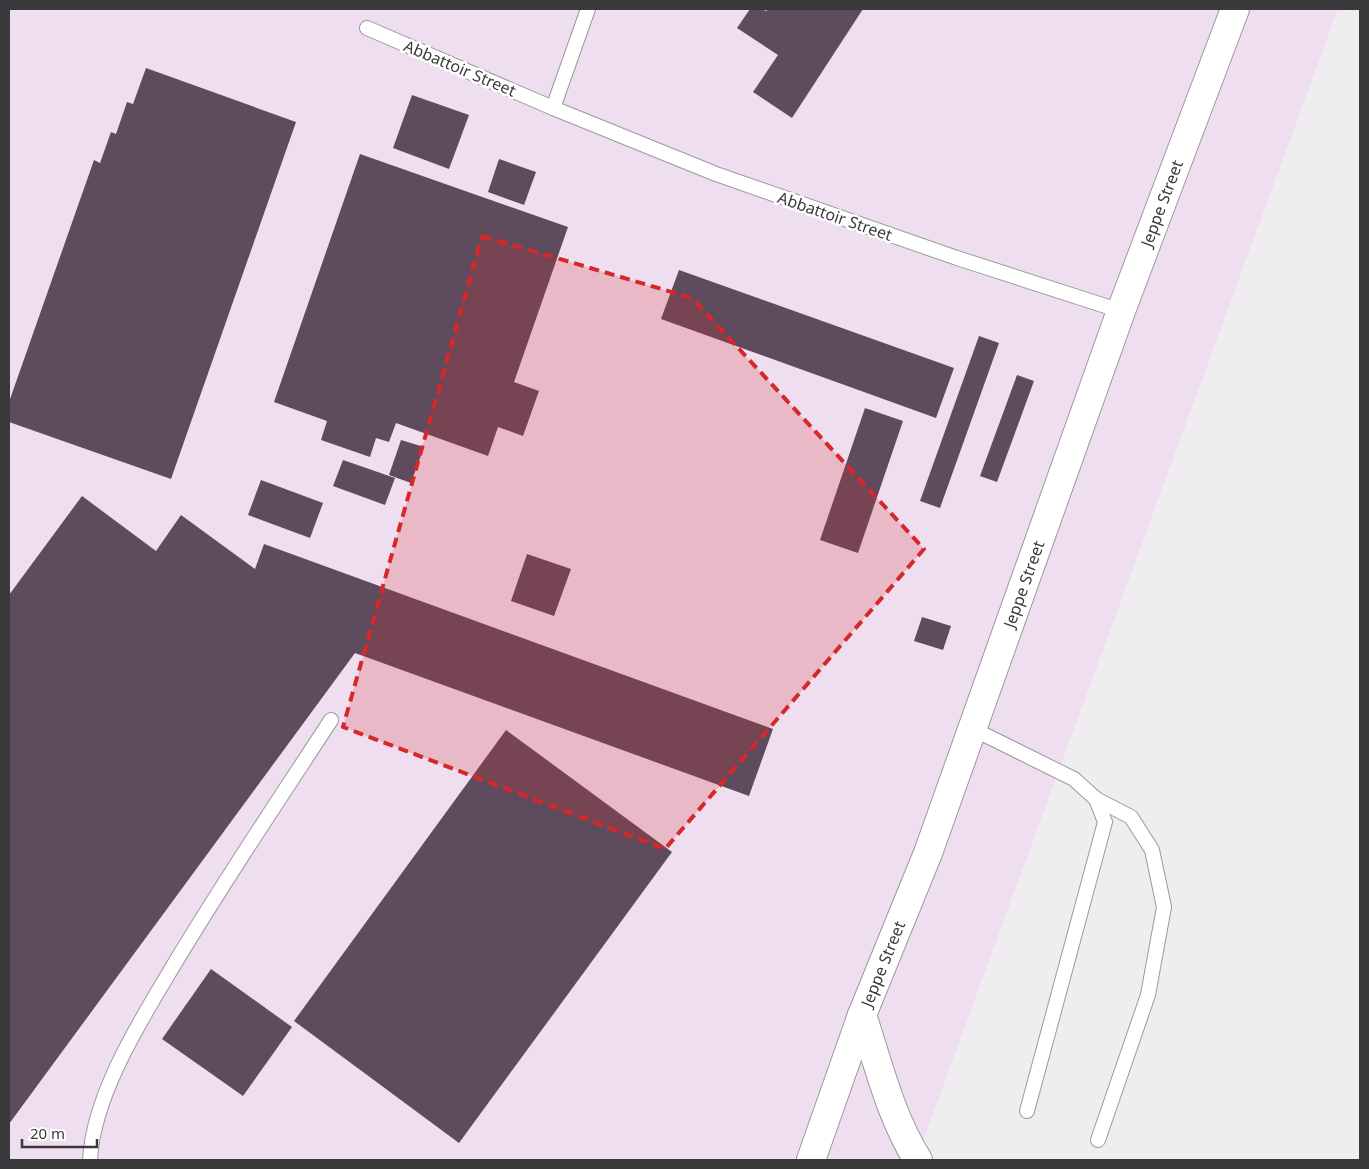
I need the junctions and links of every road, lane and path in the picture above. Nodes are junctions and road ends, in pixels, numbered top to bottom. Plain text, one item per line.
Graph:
1 (588, 9) edge
2 (1235, 9) edge
3 (367, 28) dead end
4 (553, 108) junction
5 (1121, 311) junction
6 (331, 720) dead end
7 (973, 730) junction
8 (1096, 799) junction
9 (862, 1015) junction
10 (1027, 1111) dead end
11 (1098, 1140) dead end
12 (90, 1160) edge
13 (811, 1160) edge
14 (918, 1160) edge

1 - 4 lane
2 - 5 street, Jeppe Street
3 - 4 lane, Abbattoir Street
4 - 5 lane, Abbattoir Street
5 - 7 street, Jeppe Street
6 - 12 lane
7 - 8 lane
7 - 9 street, Jeppe Street
8 - 10 lane
8 - 11 lane
9 - 13 street, Jeppe Street
9 - 14 street

